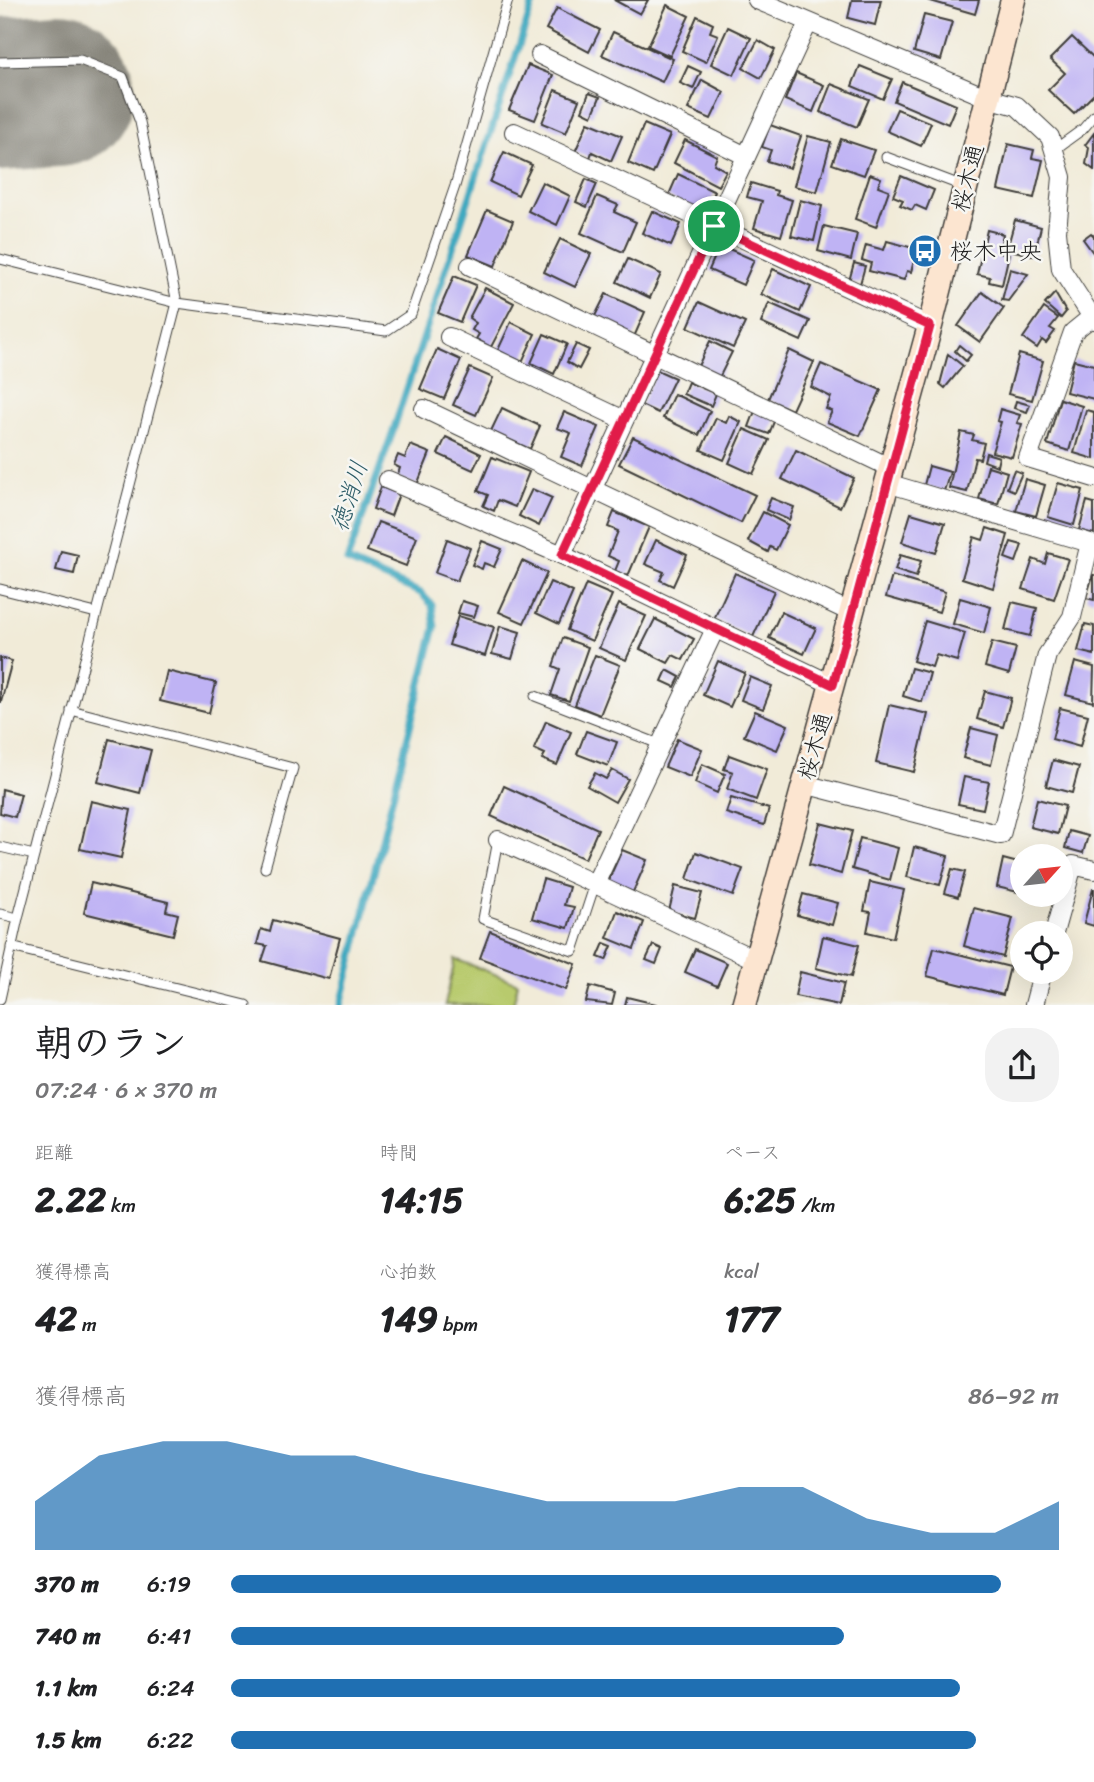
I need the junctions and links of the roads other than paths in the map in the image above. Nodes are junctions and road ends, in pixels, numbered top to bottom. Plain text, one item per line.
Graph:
1 (508, 0) edge
2 (757, 0) edge
3 (1013, 0) edge
4 (808, 23) junction
5 (540, 55) dead end
6 (0, 62) edge
7 (988, 98) junction
8 (1094, 116) edge
9 (514, 132) dead end
10 (1054, 150) junction
11 (746, 156) junction
12 (886, 158) dead end
13 (966, 187) junction
14 (714, 226) junction
15 (0, 258) edge
16 (470, 266) dead end
17 (177, 303) junction
18 (1093, 317) edge
19 (930, 326) junction
20 (449, 337) dead end
21 (654, 354) junction
22 (424, 409) dead end
23 (624, 420) junction
24 (889, 475) junction
25 (1094, 478) edge
26 (388, 480) dead end
27 (592, 490) junction
28 (562, 555) junction
29 (0, 589) edge
30 (96, 613) junction
31 (852, 613) junction
32 (715, 629) junction
33 (833, 685) junction
34 (535, 696) dead end
35 (71, 710) junction
36 (659, 744) junction
37 (804, 784) junction
38 (498, 840) joint
39 (0, 847) edge
40 (34, 855) junction
41 (265, 868) dead end
42 (1094, 870) edge
43 (595, 884) junction
44 (0, 914) edge
45 (18, 918) junction
46 (1057, 921) edge
47 (11, 947) junction
48 (756, 960) junction
49 (1040, 984) edge
50 (0, 999) edge
51 (246, 1005) edge
52 (744, 1005) edge
53 (1034, 1005) edge

1 - 17 lane
2 - 4 street
3 - 7 street, 桜木通
4 - 7 street
4 - 11 street
5 - 11 street
6 - 17 lane
7 - 10 street
7 - 13 street, 桜木通
8 - 10 lane
9 - 14 street
10 - 18 street
11 - 14 street
12 - 13 lane
13 - 19 street, 桜木通
14 - 19 street
14 - 21 street
15 - 17 lane
16 - 21 street
17 - 30 lane
18 - 25 street
19 - 24 street, 桜木通
20 - 23 street
21 - 23 street
21 - 24 street
22 - 27 street
23 - 27 street
24 - 31 street, 桜木通
24 - 37 street
26 - 28 street
27 - 28 street
27 - 31 street
28 - 32 street
29 - 30 lane
30 - 35 lane
31 - 33 street, 桜木通
32 - 33 street
32 - 36 street
33 - 37 street, 桜木通
34 - 36 lane
35 - 40 lane
35 - 41 lane
36 - 43 street
37 - 48 street, 桜木通
38 - 43 street
38 - 43 lane
39 - 40 lane
40 - 45 lane
42 - 46 street
43 - 48 street
44 - 45 lane
45 - 47 lane
47 - 50 lane
47 - 51 lane
48 - 52 street, 桜木通
49 - 53 street

